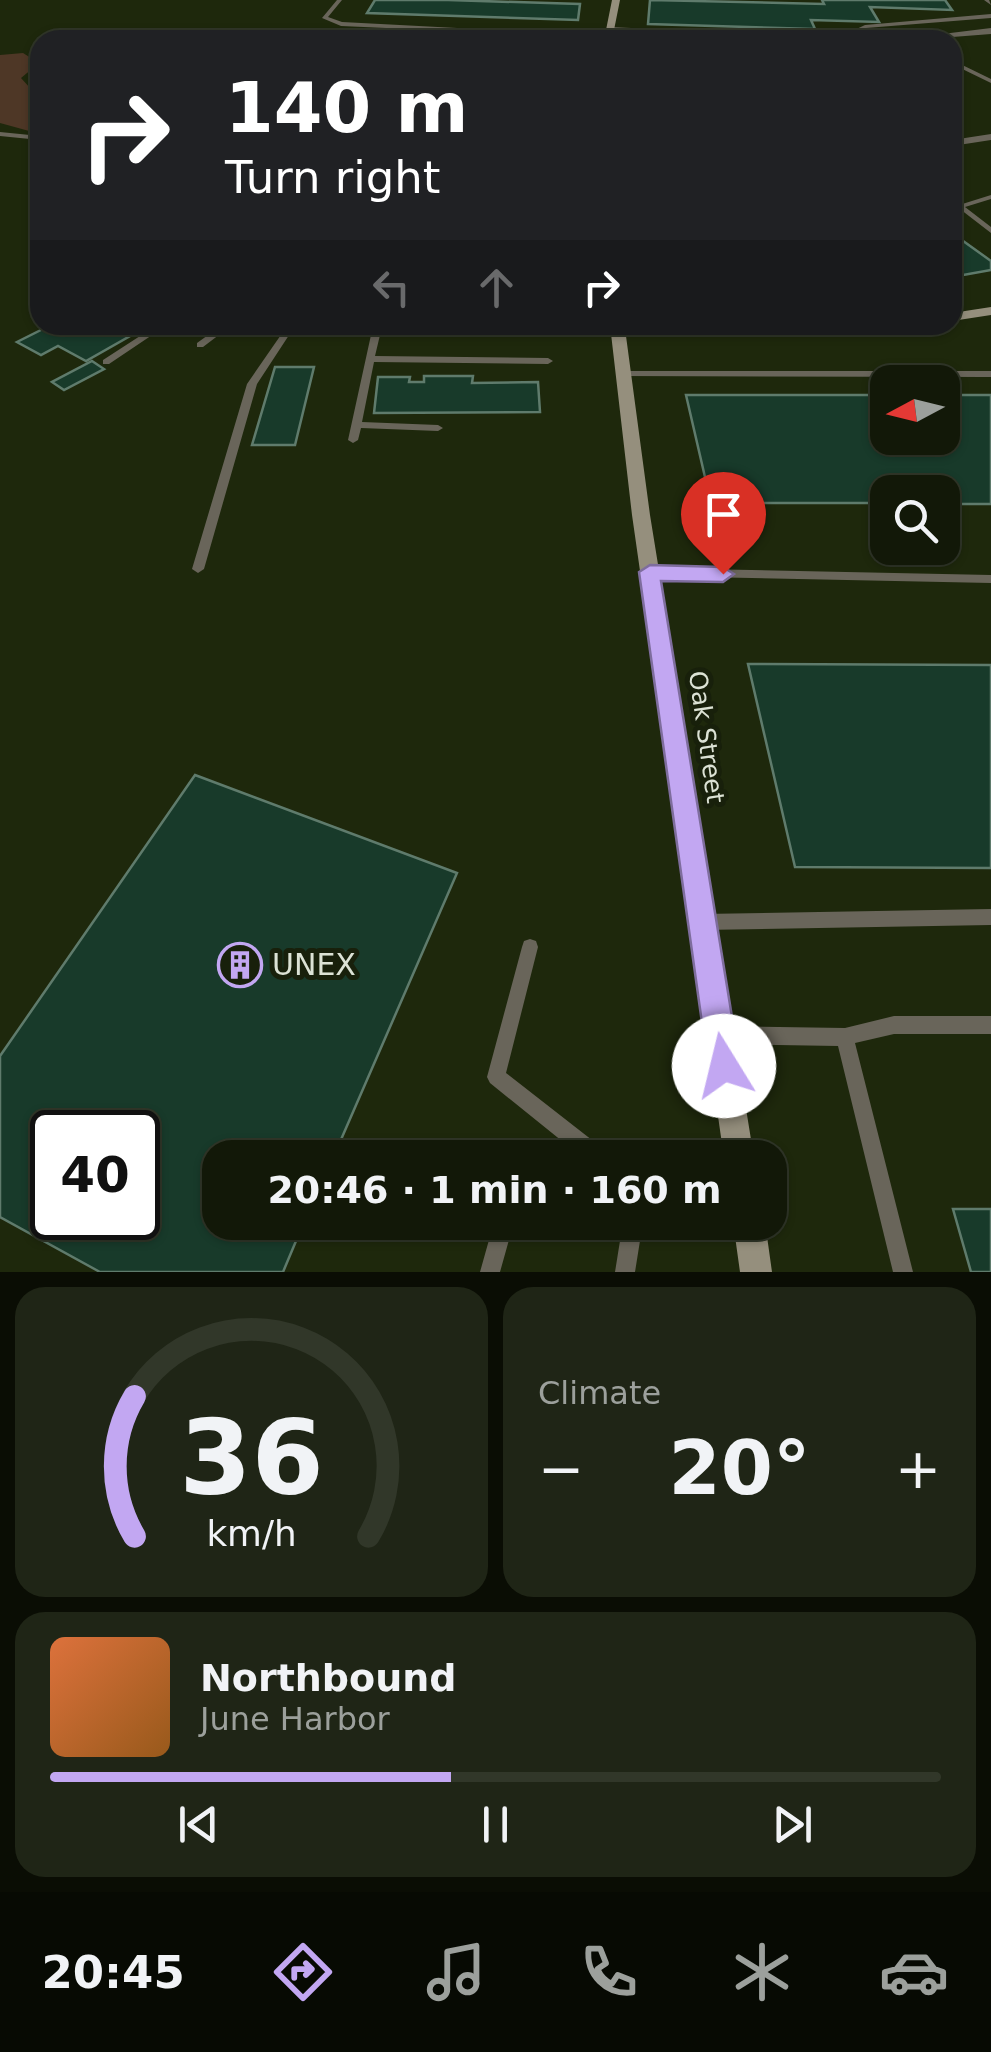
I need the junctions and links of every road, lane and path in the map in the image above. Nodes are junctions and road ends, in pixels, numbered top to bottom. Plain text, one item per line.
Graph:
1 (340, 0) edge
2 (570, 0) edge
3 (791, 0) edge
4 (806, 0) edge
5 (616, 1) edge
6 (991, 16) edge
7 (935, 22) junction
8 (487, 30) edge
9 (610, 30) edge
10 (853, 30) edge
11 (953, 30) edge
12 (991, 31) edge
13 (962, 34) edge
14 (962, 67) edge
15 (991, 81) edge
16 (0, 134) edge
17 (30, 137) edge
18 (991, 137) edge
19 (962, 141) edge
20 (991, 196) edge
21 (962, 205) edge
22 (962, 208) edge
23 (991, 230) edge
24 (991, 310) edge
25 (962, 316) edge
26 (147, 335) edge
27 (213, 335) edge
28 (285, 335) edge
29 (375, 335) edge
30 (442, 335) edge
31 (619, 335) edge
32 (200, 344) dead end
33 (370, 358) junction
34 (437, 359) junction
35 (548, 360) dead end
36 (106, 362) dead end
37 (623, 374) junction
38 (991, 374) edge
39 (356, 425) junction
40 (438, 428) dead end
41 (354, 440) dead end
42 (198, 569) dead end
43 (650, 572) junction
44 (991, 579) edge
45 (991, 917) edge
46 (702, 922) junction
47 (530, 947) dead end
48 (991, 1025) edge
49 (719, 1035) junction
50 (845, 1038) junction
51 (576, 1140) edge
52 (735, 1140) edge
53 (499, 1240) edge
54 (629, 1240) edge
55 (752, 1240) edge
56 (490, 1272) edge
57 (625, 1272) edge
58 (756, 1272) edge
59 (903, 1272) edge

1 - 8 lane
2 - 5 lane
3 - 4 lane
5 - 9 street
6 - 7 lane
7 - 10 lane
7 - 11 lane
12 - 13 street
14 - 15 lane
16 - 17 lane
18 - 19 street
20 - 21 lane
22 - 23 lane
24 - 25 street
26 - 36 lane
27 - 32 lane
28 - 42 lane
29 - 33 lane
30 - 34 lane
31 - 37 street, Oak Street
33 - 34 lane
33 - 39 lane
34 - 35 lane
37 - 38 lane
37 - 43 street, Oak Street
39 - 40 lane
39 - 41 lane
43 - 44 lane
43 - 46 street, Oak Street
45 - 46 lane
46 - 49 street, Oak Street
47 - 51 lane
48 - 50 lane
49 - 50 lane
49 - 52 street, Oak Street
50 - 59 lane
53 - 56 lane
54 - 57 lane
55 - 58 street

